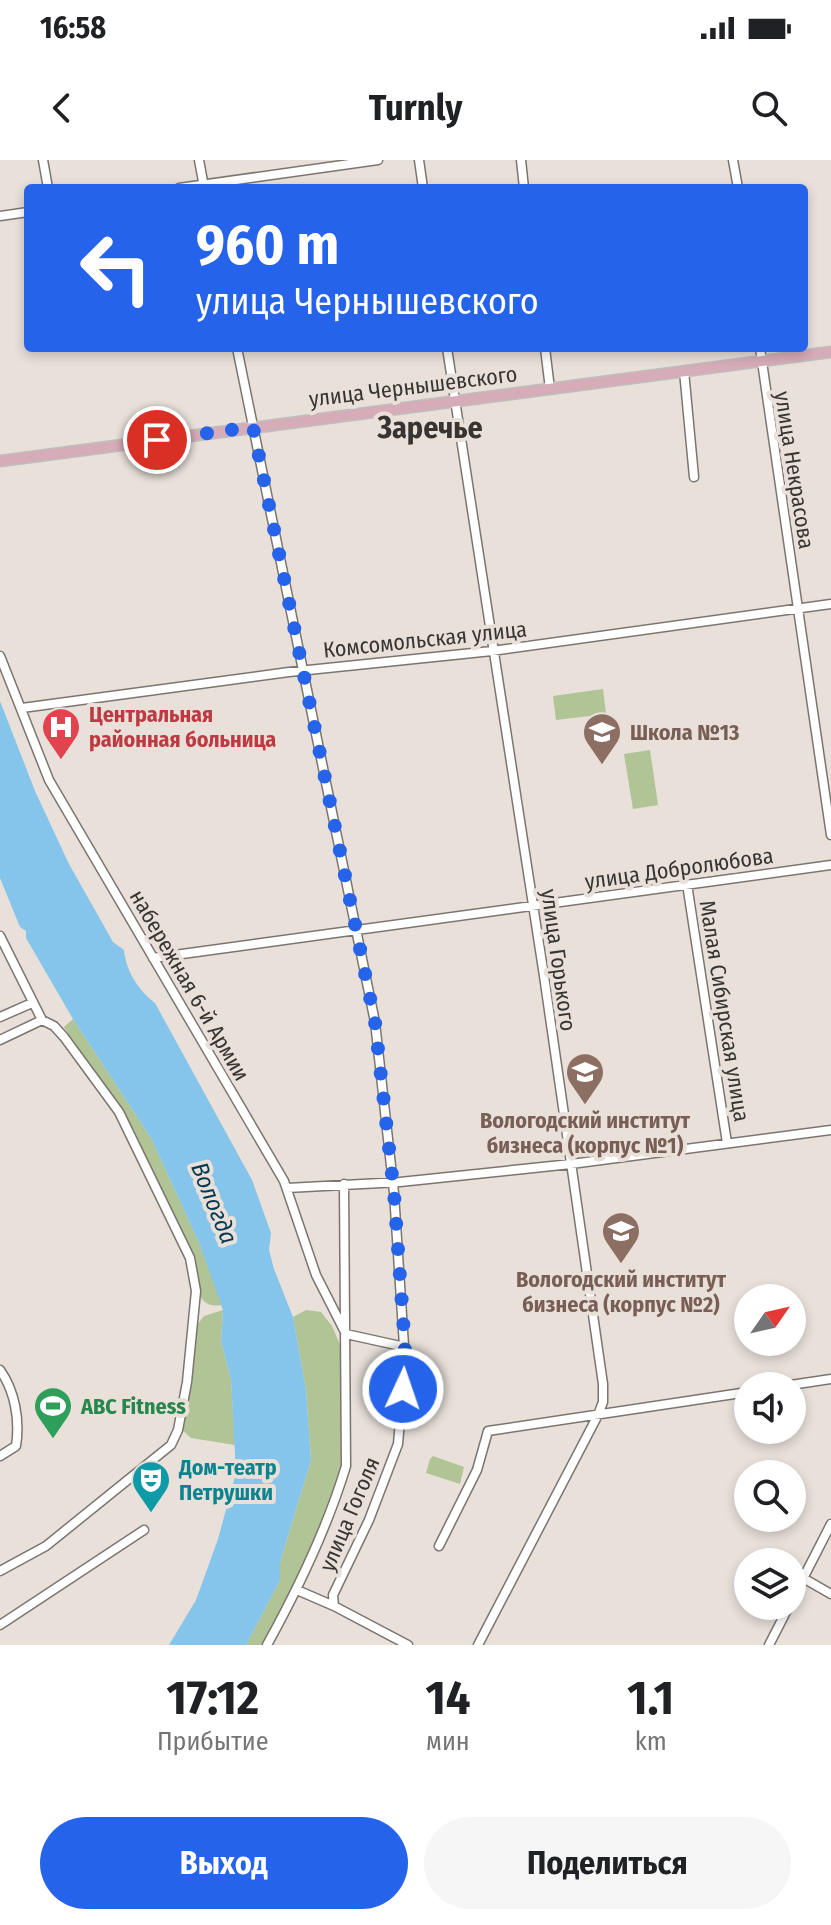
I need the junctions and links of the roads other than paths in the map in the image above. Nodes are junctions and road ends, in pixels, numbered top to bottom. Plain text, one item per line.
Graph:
1 (43, 160) edge
2 (199, 160) edge
3 (378, 160) edge
4 (419, 160) edge
5 (521, 160) edge
6 (733, 160) edge
7 (47, 184) edge
8 (204, 184) edge
9 (217, 184) edge
10 (422, 184) edge
11 (524, 184) edge
12 (737, 184) edge
13 (24, 213) edge
14 (0, 216) edge
15 (238, 352) edge
16 (448, 352) edge
17 (545, 352) edge
18 (760, 352) edge
19 (831, 352) edge
20 (761, 362) junction
21 (684, 371) junction
22 (550, 389) junction
23 (455, 401) junction
24 (253, 427) junction
25 (0, 461) edge
26 (694, 477) dead end
27 (831, 604) edge
28 (798, 608) junction
29 (492, 651) junction
30 (0, 656) edge
31 (302, 671) junction
32 (22, 708) junction
33 (831, 835) edge
34 (831, 865) edge
35 (687, 884) junction
36 (533, 907) junction
37 (356, 930) junction
38 (0, 936) edge
39 (153, 958) junction
40 (32, 1003) junction
41 (0, 1017) edge
42 (42, 1020) junction
43 (0, 1040) edge
44 (831, 1130) edge
45 (727, 1143) junction
46 (571, 1164) junction
47 (393, 1183) junction
48 (344, 1184) junction
49 (287, 1188) junction
50 (346, 1334) junction
51 (405, 1347) junction
52 (0, 1370) edge
53 (831, 1379) edge
54 (806, 1383) edge
55 (734, 1394) edge
56 (598, 1415) junction
57 (0, 1456) edge
58 (831, 1524) edge
59 (144, 1530) dead end
60 (439, 1546) dead end
61 (0, 1571) edge
62 (806, 1572) edge
63 (806, 1580) edge
64 (297, 1590) junction
65 (831, 1594) edge
66 (334, 1606) junction
67 (782, 1620) edge
68 (0, 1625) edge
69 (267, 1645) edge
70 (408, 1645) edge
71 (478, 1645) edge
72 (769, 1645) edge

1 - 7 street
2 - 8 street
3 - 9 street
4 - 10 street
5 - 11 street
6 - 12 street
13 - 14 street
15 - 24 street, улица Гоголя
16 - 23 street, улица Горького
17 - 22 street
18 - 20 street, улица Некрасова
19 - 20 main road, улица Чернышевского
20 - 21 main road, улица Чернышевского
20 - 28 street, улица Некрасова
21 - 22 main road, улица Чернышевского
21 - 26 street
22 - 23 main road, улица Чернышевского
23 - 24 main road, улица Чернышевского
23 - 29 street, улица Горького
24 - 25 main road, улица Чернышевского
24 - 31 street, улица Гоголя
27 - 28 street, Комсомольская улица
28 - 29 street, Комсомольская улица
28 - 33 street, улица Некрасова
29 - 31 street, Комсомольская улица
29 - 36 street, улица Горького
30 - 32 street, набережная 6-й Армии
31 - 32 street, Комсомольская улица
31 - 37 street, улица Гоголя
32 - 39 street, набережная 6-й Армии
34 - 35 street, улица Добролюбова
35 - 36 street, улица Добролюбова
35 - 45 street, Малая Сибирская улица
36 - 37 street, улица Добролюбова
36 - 46 street, улица Горького
37 - 39 street, улица Добролюбова
37 - 47 street, улица Гоголя
38 - 40 street
39 - 49 street, набережная 6-й Армии
40 - 41 street
40 - 42 street
42 - 43 street
42 - 61 street
44 - 45 street
45 - 46 street
46 - 47 street
46 - 56 street, улица Горького
47 - 48 street
47 - 51 street, улица Гоголя
48 - 49 street
48 - 50 street, набережная 6-й Армии
49 - 50 street, набережная 6-й Армии
50 - 51 street
50 - 64 street, набережная 6-й Армии
51 - 66 street, улица Гоголя
52 - 57 street
53 - 54 street
55 - 56 street
56 - 60 street
56 - 71 street, улица Горького
58 - 62 street
59 - 68 street
63 - 65 street
64 - 66 street
64 - 69 street, набережная 6-й Армии
66 - 70 street
67 - 72 street

